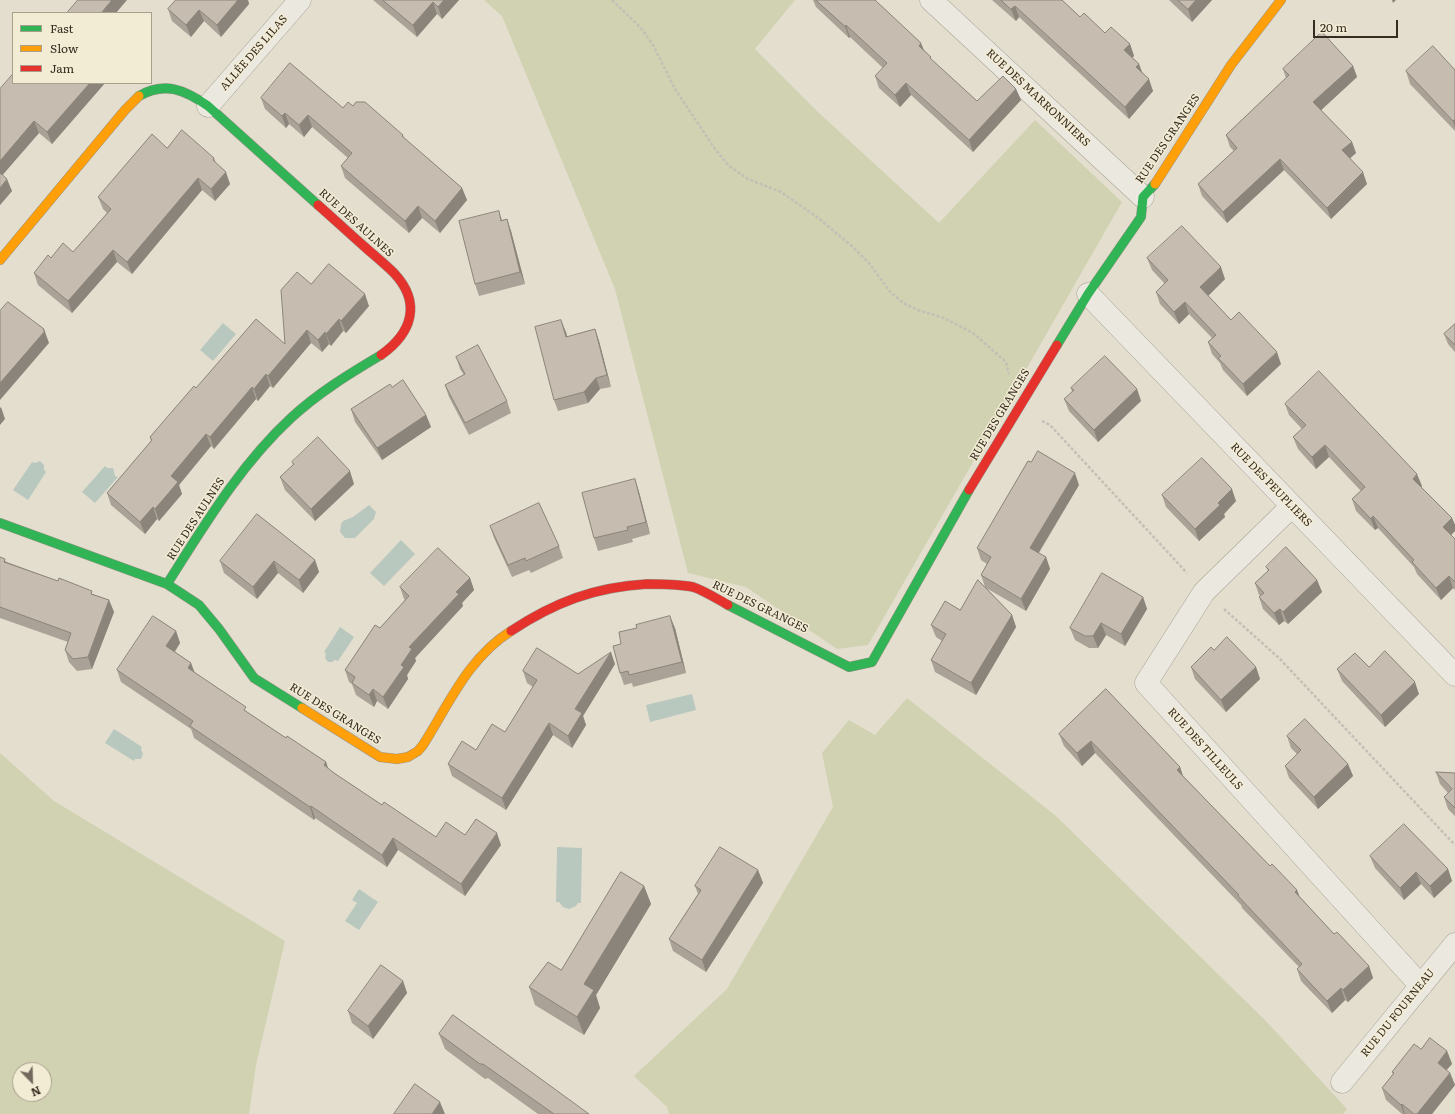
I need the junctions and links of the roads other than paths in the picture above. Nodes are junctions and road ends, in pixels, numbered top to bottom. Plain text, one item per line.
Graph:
1 (300, 0) edge
2 (931, 0) edge
3 (1281, 0) edge
4 (208, 106) junction
5 (1143, 197) junction
6 (0, 260) edge
7 (1088, 294) junction
8 (1292, 506) junction
9 (0, 523) edge
10 (167, 584) junction
11 (1455, 675) edge
12 (1455, 944) edge
13 (1421, 986) junction
14 (1342, 1082) dead end

1 - 4 street, ALLÉE DES LILAS
2 - 5 street, RUE DES MARRONNIERS
3 - 5 street, RUE DES GRANGES
4 - 6 street, RUE DES AULNES
4 - 10 street, RUE DES AULNES
5 - 7 street, RUE DES GRANGES
7 - 8 street, RUE DES PEUPLIERS
7 - 10 street, RUE DES GRANGES
8 - 11 street, RUE DES PEUPLIERS
8 - 13 street, RUE DES TILLEULS
9 - 10 street, RUE DES GRANGES
12 - 13 street, RUE DU FOURNEAU
13 - 14 street, RUE DU FOURNEAU

